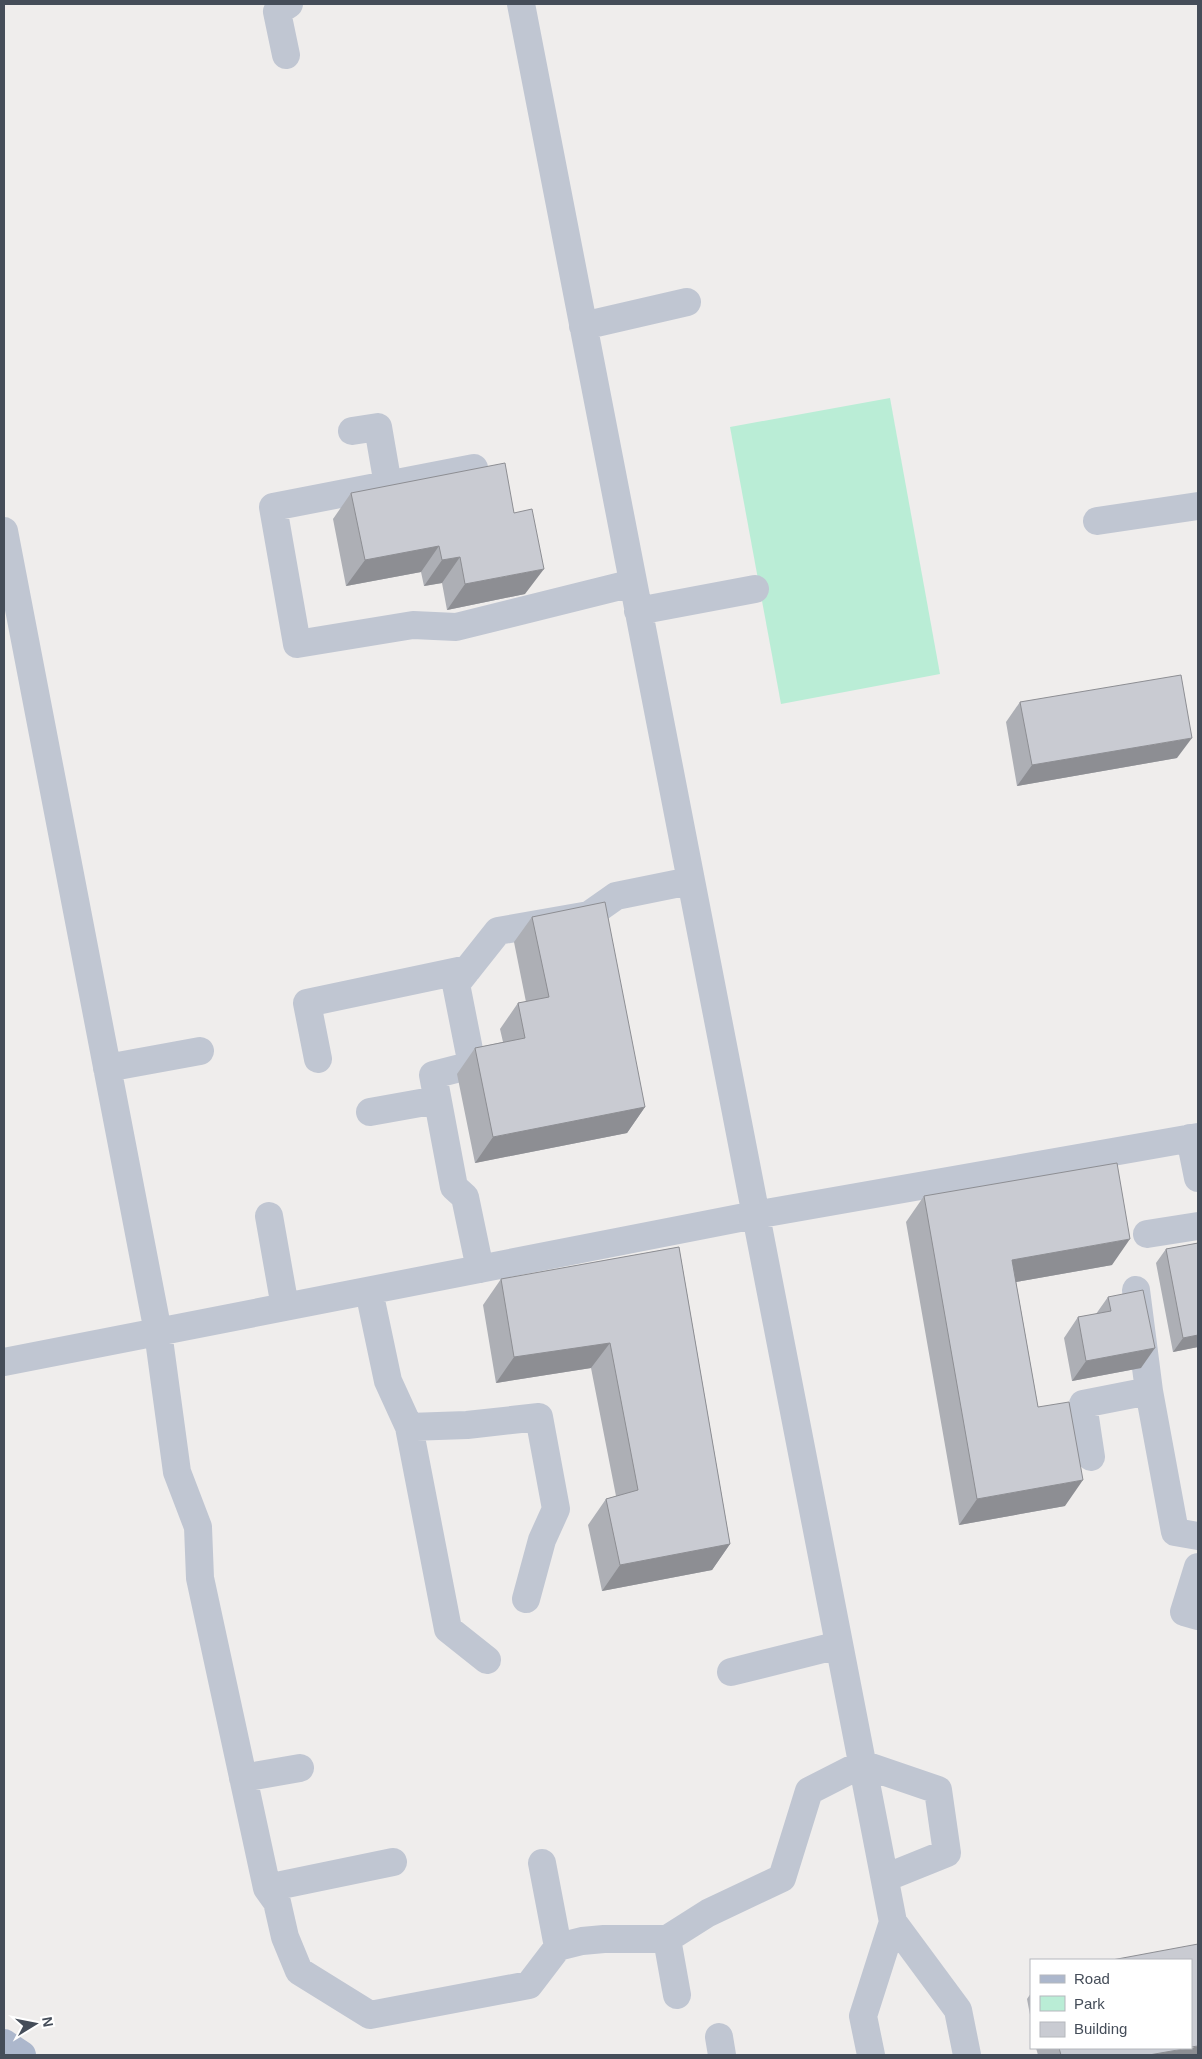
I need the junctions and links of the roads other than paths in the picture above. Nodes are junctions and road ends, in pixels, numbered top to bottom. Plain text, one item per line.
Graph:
1 (289, 4) edge
2 (521, 4) edge
3 (286, 55) dead end
4 (687, 302) dead end
5 (583, 326) junction
6 (352, 431) dead end
7 (474, 468) edge
8 (388, 485) junction
9 (1198, 506) edge
10 (1097, 521) dead end
11 (4, 531) edge
12 (633, 583) junction
13 (755, 589) dead end
14 (638, 611) junction
15 (690, 881) junction
16 (468, 969) junction
17 (200, 1051) dead end
18 (318, 1059) dead end
19 (107, 1068) junction
20 (437, 1100) junction
21 (370, 1112) dead end
22 (1194, 1137) edge
23 (1198, 1178) edge
24 (269, 1216) dead end
25 (755, 1216) junction
26 (1198, 1226) edge
27 (1147, 1234) dead end
28 (480, 1269) junction
29 (1136, 1290) edge
30 (369, 1291) junction
31 (285, 1308) junction
32 (158, 1332) junction
33 (4, 1362) edge
34 (1149, 1390) junction
35 (409, 1427) junction
36 (1091, 1457) dead end
37 (1198, 1536) edge
38 (1198, 1567) edge
39 (526, 1599) dead end
40 (1198, 1616) edge
41 (839, 1645) junction
42 (487, 1660) dead end
43 (731, 1672) dead end
44 (862, 1764) junction
45 (300, 1768) dead end
46 (243, 1778) junction
47 (393, 1862) dead end
48 (542, 1863) dead end
49 (885, 1878) junction
50 (267, 1888) junction
51 (893, 1922) junction
52 (667, 1939) junction
53 (558, 1947) junction
54 (677, 1996) dead end
55 (4, 2042) edge
56 (22, 2055) edge
57 (871, 2055) edge
58 (967, 2055) edge

1 - 3 lane
2 - 5 lane
4 - 5 lane
5 - 12 lane
6 - 8 lane
7 - 8 lane
8 - 12 lane
9 - 10 lane
11 - 19 lane
12 - 14 lane
13 - 14 lane
14 - 15 lane
15 - 16 lane
15 - 25 lane
16 - 18 lane
16 - 20 lane
17 - 19 lane
19 - 32 lane
20 - 21 lane
20 - 28 lane
22 - 23 lane
22 - 25 lane
24 - 31 lane
25 - 28 lane
25 - 41 lane
26 - 27 lane
28 - 30 lane
29 - 34 lane
30 - 31 lane
30 - 35 lane
31 - 32 lane
32 - 33 lane
32 - 46 lane
34 - 36 lane
34 - 37 lane
35 - 39 lane
35 - 42 lane
38 - 40 lane
41 - 43 lane
41 - 44 lane
44 - 49 lane
44 - 49 lane
44 - 52 lane
45 - 46 lane
46 - 50 lane
47 - 50 lane
48 - 53 lane
49 - 51 lane
50 - 53 lane
51 - 57 lane
51 - 58 lane
52 - 53 lane
52 - 54 lane
55 - 56 main road

